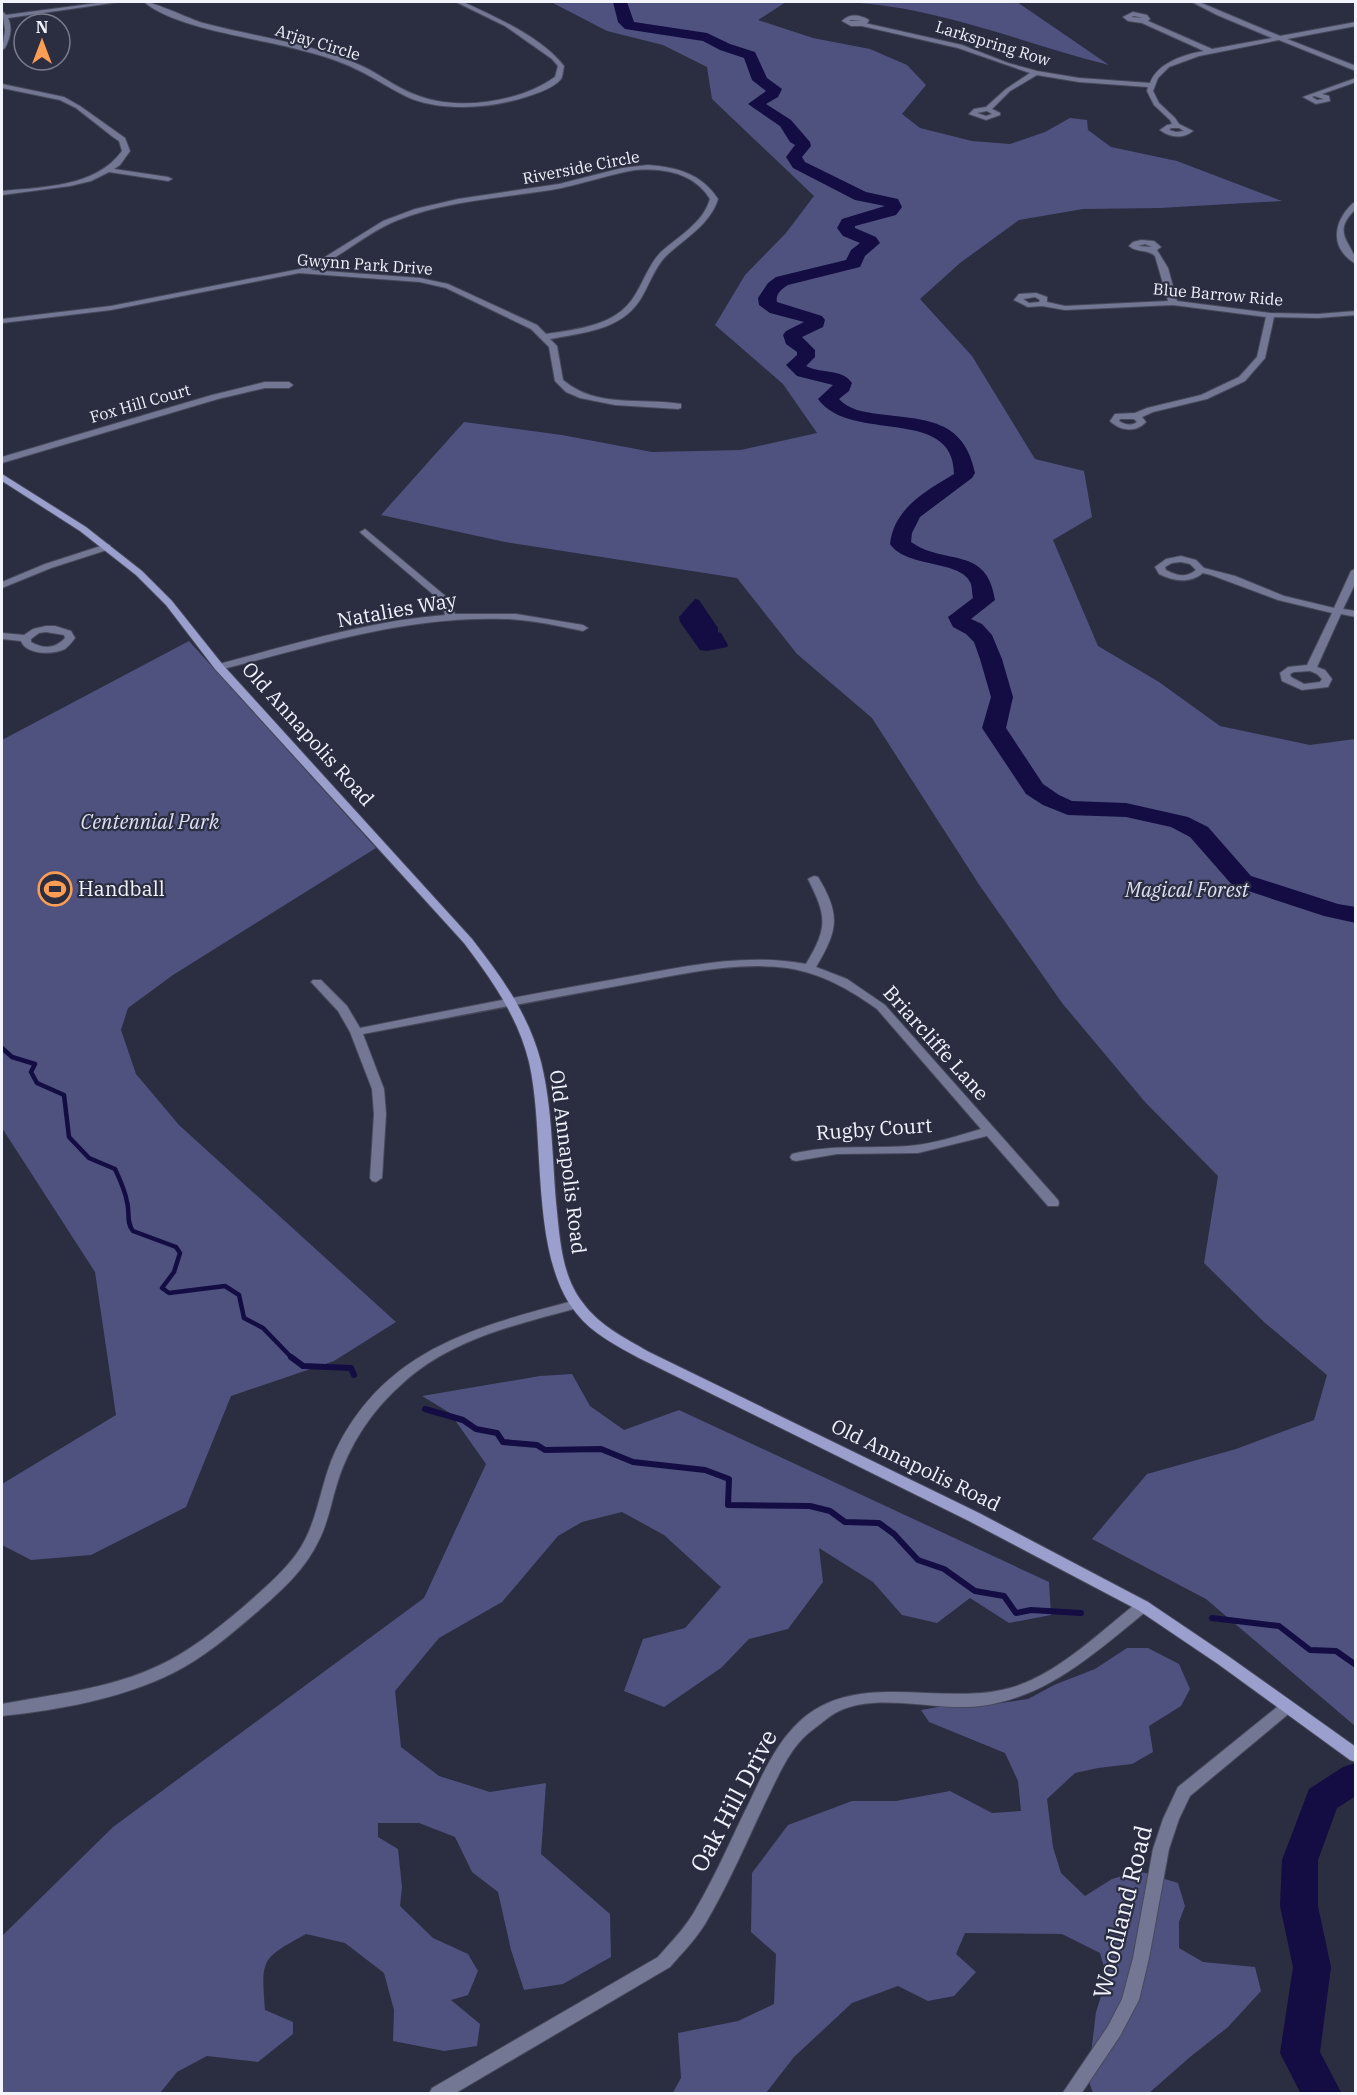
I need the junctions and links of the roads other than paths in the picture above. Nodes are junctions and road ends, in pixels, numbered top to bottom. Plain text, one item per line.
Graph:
1 (116, 2) edge
2 (147, 2) edge
3 (459, 2) edge
4 (1195, 2) edge
5 (2, 15) edge
6 (1143, 21) dead end
7 (863, 24) dead end
8 (1356, 24) edge
9 (1277, 39) junction
10 (2, 48) edge
11 (1210, 51) junction
12 (1356, 69) edge
13 (1036, 73) junction
14 (1356, 80) edge
15 (1151, 85) junction
16 (2, 86) edge
17 (1319, 95) dead end
18 (988, 110) dead end
19 (1176, 126) dead end
20 (109, 170) junction
21 (168, 179) dead end
22 (2, 193) edge
23 (1356, 205) edge
24 (1152, 250) dead end
25 (1356, 262) edge
26 (299, 271) junction
27 (1173, 303) junction
28 (1042, 304) dead end
29 (1356, 313) edge
30 (1270, 315) junction
31 (2, 321) edge
32 (545, 337) junction
33 (290, 385) dead end
34 (678, 406) dead end
35 (1136, 416) dead end
36 (2, 460) edge
37 (2, 477) edge
38 (365, 532) dead end
39 (107, 547) junction
40 (1201, 570) dead end
41 (1356, 571) edge
42 (2, 585) edge
43 (1338, 611) junction
44 (1356, 614) edge
45 (451, 617) junction
46 (583, 628) dead end
47 (2, 636) edge
48 (26, 638) dead end
49 (219, 667) junction
50 (1311, 668) dead end
51 (814, 879) dead end
52 (810, 968) junction
53 (317, 982) dead end
54 (511, 1001) junction
55 (356, 1032) junction
56 (989, 1131) junction
57 (796, 1157) dead end
58 (376, 1178) dead end
59 (1053, 1203) dead end
60 (576, 1304) junction
61 (1143, 1606) junction
62 (1287, 1707) junction
63 (2, 1710) edge
64 (1351, 1753) edge
65 (438, 2094) edge
66 (1071, 2094) edge

1 - 5 street
2 - 3 street, Arjay Circle
4 - 9 street
5 - 10 street
6 - 11 street
7 - 13 street, Larkspring Row
8 - 9 street
9 - 11 street
9 - 12 street
11 - 15 street
13 - 15 street, Larkspring Row
13 - 18 street
14 - 17 street
15 - 19 street
16 - 20 street
20 - 21 street
20 - 22 street
23 - 25 street
24 - 27 street
26 - 31 street, Gwynn Park Drive
26 - 32 street, Gwynn Park Drive
26 - 32 street, Riverside Circle
27 - 28 street, Blue Barrow Ride
27 - 30 street, Blue Barrow Ride
29 - 30 street, Blue Barrow Ride
30 - 35 street
32 - 34 street
33 - 36 street, Fox Hill Court
37 - 39 street, Old Annapolis Road
38 - 45 street
39 - 42 street
39 - 49 street, Old Annapolis Road
40 - 43 street
41 - 43 street
43 - 44 street
43 - 50 street
45 - 46 street, Natalies Way
45 - 49 street, Natalies Way
47 - 48 street
49 - 54 street, Old Annapolis Road
51 - 52 street
52 - 54 street, Briarcliffe Lane
52 - 56 street, Briarcliffe Lane
53 - 55 street
54 - 55 street, Briarcliffe Lane
54 - 60 street, Old Annapolis Road
55 - 58 street
56 - 57 street, Rugby Court
56 - 59 street, Briarcliffe Lane
60 - 61 street, Old Annapolis Road
60 - 63 street
61 - 62 street, Old Annapolis Road
61 - 65 street, Oak Hill Drive
62 - 64 street, Old Annapolis Road
62 - 66 street, Woodland Road

